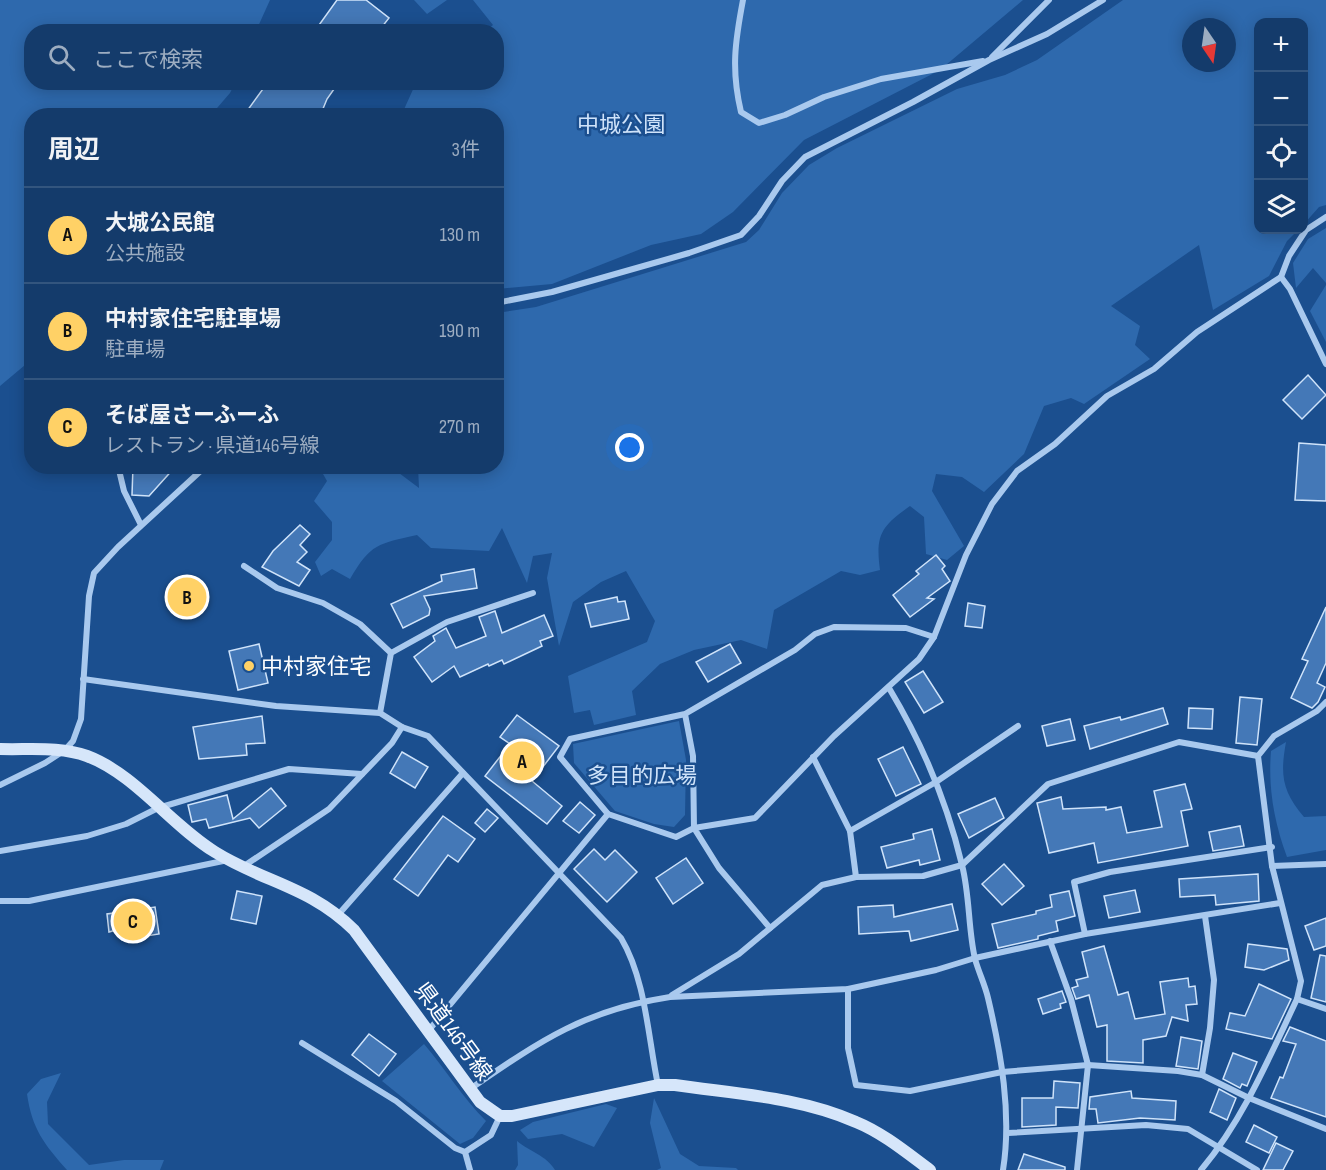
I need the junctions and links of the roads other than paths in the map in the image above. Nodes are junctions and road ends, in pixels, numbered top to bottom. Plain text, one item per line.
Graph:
1 (743, 0) edge
2 (1049, 0) edge
3 (1104, 0) edge
4 (989, 60) junction
5 (1326, 217) edge
6 (1281, 277) junction
7 (504, 301) edge
8 (1326, 364) edge
9 (120, 474) edge
10 (197, 474) edge
11 (141, 525) junction
12 (244, 566) dead end
13 (533, 593) dead end
14 (934, 637) junction
15 (391, 653) junction
16 (83, 679) junction
17 (889, 688) junction
18 (1326, 702) edge
19 (380, 713) junction
20 (684, 714) junction
21 (1018, 726) dead end
22 (402, 727) junction
23 (0, 749) edge
24 (65, 750) junction
25 (1258, 756) junction
26 (813, 757) junction
27 (463, 773) junction
28 (362, 774) junction
29 (936, 782) junction
30 (0, 785) edge
31 (158, 808) junction
32 (608, 814) junction
33 (694, 828) junction
34 (850, 831) junction
35 (1272, 847) junction
36 (0, 852) edge
37 (228, 860) junction
38 (1326, 864) edge
39 (962, 865) junction
40 (244, 866) junction
41 (1272, 866) junction
42 (558, 873) junction
43 (856, 877) junction
44 (0, 901) edge
45 (1280, 903) junction
46 (338, 915) junction
47 (1205, 916) junction
48 (770, 928) junction
49 (1085, 934) junction
50 (1050, 941) junction
51 (975, 958) junction
52 (848, 989) junction
53 (670, 997) junction
54 (1297, 999) junction
55 (641, 1001) junction
56 (1326, 1009) edge
57 (429, 1030) junction
58 (302, 1043) dead end
59 (1088, 1065) junction
60 (1002, 1072) junction
61 (1202, 1075) junction
62 (658, 1085) junction
63 (470, 1089) junction
64 (1249, 1098) junction
65 (500, 1116) junction
66 (1082, 1129) junction
67 (1326, 1129) edge
68 (1008, 1133) junction
69 (1221, 1147) junction
70 (465, 1152) junction
71 (470, 1170) edge
72 (930, 1170) edge
73 (1003, 1170) edge
74 (1077, 1170) edge
75 (1201, 1170) edge
76 (1257, 1170) edge

1 - 4 street
2 - 4 street
3 - 4 street
4 - 7 street
5 - 6 street
6 - 8 street
6 - 14 street
9 - 11 street
10 - 11 street
11 - 16 street
12 - 15 street
13 - 15 street
14 - 17 street
14 - 20 street
15 - 19 street
16 - 19 street
16 - 24 street
17 - 26 street
17 - 29 street
18 - 25 street
19 - 22 street
20 - 32 street
20 - 33 street
21 - 29 street
22 - 27 street
22 - 28 street
23 - 24 main road, 県道146号線
24 - 30 street
24 - 31 main road, 県道146号線
25 - 35 street
25 - 39 street
26 - 33 street
26 - 34 street
27 - 42 street
27 - 46 street
28 - 31 street
28 - 40 street
29 - 34 street
29 - 39 street
31 - 36 street
31 - 37 main road, 県道146号線
32 - 33 street
32 - 42 street
33 - 48 street
34 - 43 street
35 - 41 street
35 - 49 street
37 - 40 main road, 県道146号線
37 - 44 street
38 - 41 street
39 - 43 street
39 - 51 street
40 - 46 main road, 県道146号線
41 - 45 street
42 - 55 street
42 - 57 street
43 - 48 street
45 - 47 street
45 - 54 street
46 - 57 main road, 県道146号線
47 - 49 street
47 - 61 street
48 - 53 street
49 - 50 street
50 - 51 street
50 - 59 street
51 - 52 street
51 - 60 street
52 - 53 street
52 - 60 street
53 - 55 street
54 - 56 street
54 - 64 street
55 - 62 street
55 - 63 street
57 - 63 main road, 県道146号線
58 - 70 street
59 - 60 street
59 - 61 street
59 - 66 street
60 - 68 street
61 - 64 street
62 - 65 main road
62 - 72 main road
63 - 65 main road, 県道146号線
64 - 67 street
64 - 69 street
65 - 70 street
66 - 68 street
66 - 69 street
66 - 74 street
68 - 73 street
69 - 75 street
69 - 76 street
70 - 71 street

